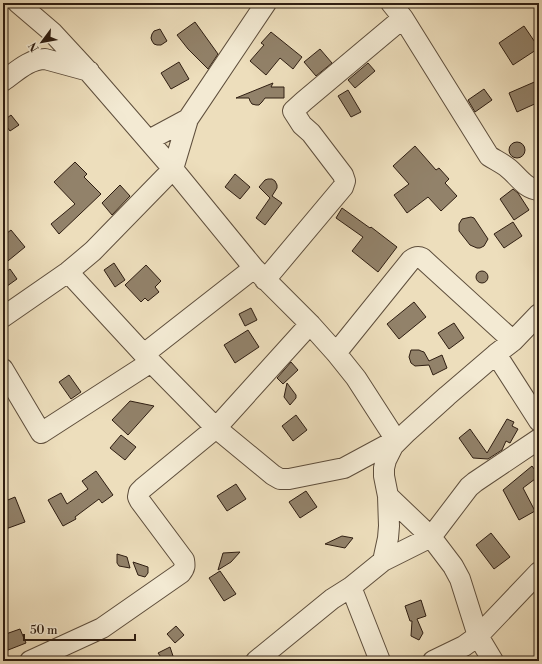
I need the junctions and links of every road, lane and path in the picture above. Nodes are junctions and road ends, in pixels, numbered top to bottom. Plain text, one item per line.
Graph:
1 (18, 3) edge
2 (266, 3) edge
3 (397, 10) edge
4 (89, 72) junction
5 (3, 81) edge
6 (188, 119) junction
7 (149, 140) junction
8 (172, 168) junction
9 (539, 190) edge
10 (68, 272) junction
11 (259, 274) junction
12 (539, 314) edge
13 (3, 317) edge
14 (310, 324) junction
15 (513, 341) junction
16 (336, 353) junction
17 (496, 354) junction
18 (148, 358) junction
19 (3, 369) edge
20 (539, 421) edge
21 (216, 428) junction
22 (539, 438) edge
23 (395, 443) junction
24 (388, 496) junction
25 (431, 536) junction
26 (383, 561) junction
27 (539, 573) edge
28 (351, 587) junction
29 (478, 636) junction
30 (30, 661) edge
31 (256, 661) edge
32 (380, 661) edge
33 (432, 661) edge
34 (493, 661) edge

1 - 4 street
2 - 6 street
3 - 9 street
3 - 11 street
4 - 5 street
4 - 7 street
6 - 7 street
6 - 8 street
7 - 8 street
8 - 10 street
8 - 11 street
10 - 13 street
10 - 18 street
11 - 14 street
11 - 18 street
12 - 15 street
14 - 16 street
14 - 21 street
15 - 16 street
15 - 17 street
16 - 23 street
17 - 20 street
17 - 23 street
18 - 19 street
18 - 21 street
21 - 23 street
21 - 30 street
22 - 25 street
23 - 24 street
24 - 25 street
24 - 26 street
25 - 26 street
25 - 29 street
26 - 28 street
27 - 29 street
28 - 31 street
28 - 32 street
29 - 33 street
29 - 34 street

